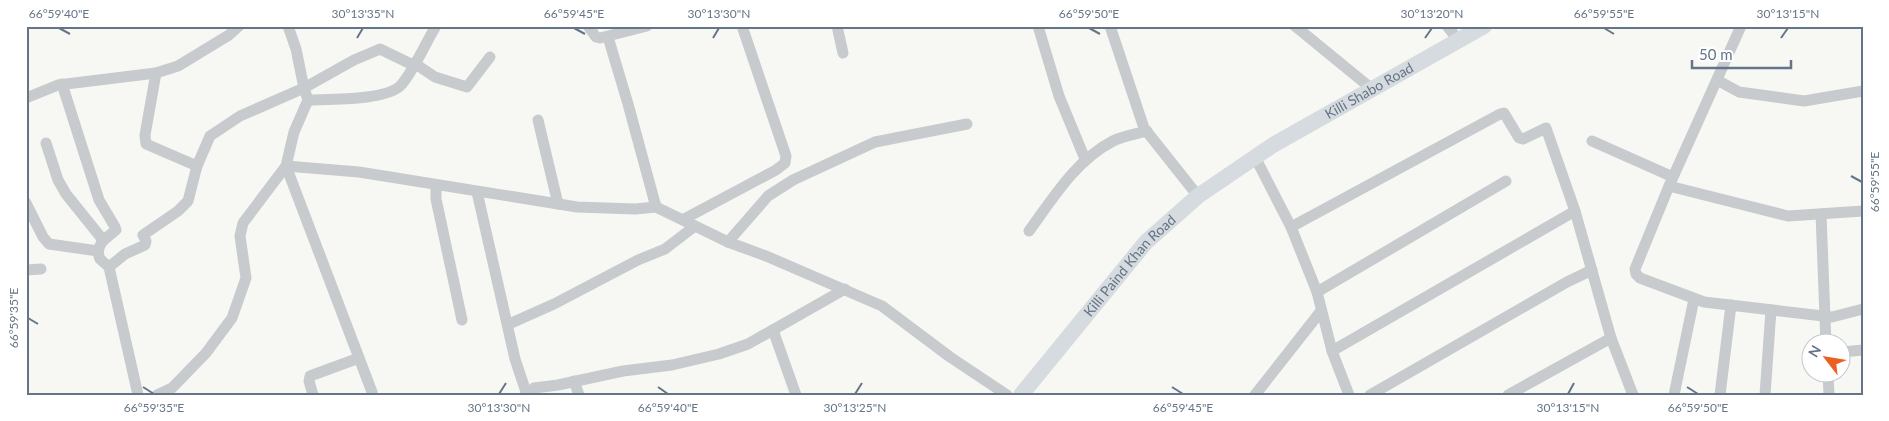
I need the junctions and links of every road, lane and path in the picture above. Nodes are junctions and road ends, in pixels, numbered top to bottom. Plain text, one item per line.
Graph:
1 (239, 26) edge
2 (288, 26) edge
3 (436, 26) edge
4 (588, 26) edge
5 (647, 26) edge
6 (837, 26) edge
7 (1039, 26) edge
8 (1110, 26) edge
9 (1295, 26) edge
10 (1447, 26) edge
11 (1484, 26) edge
12 (1741, 26) edge
13 (742, 29) dead end
14 (608, 38) junction
15 (1459, 41) junction
16 (843, 53) dead end
17 (490, 57) dead end
18 (414, 64) junction
19 (156, 73) junction
20 (1717, 80) junction
21 (62, 84) junction
22 (304, 88) junction
23 (1372, 90) junction
24 (1863, 91) edge
25 (26, 98) edge
26 (308, 100) junction
27 (538, 120) dead end
28 (967, 124) dead end
29 (1147, 131) junction
30 (1592, 141) dead end
31 (46, 143) dead end
32 (1255, 157) junction
33 (1086, 159) junction
34 (198, 166) junction
35 (286, 166) junction
36 (1506, 182) dead end
37 (1671, 182) junction
38 (436, 185) junction
39 (478, 192) junction
40 (1198, 196) junction
41 (26, 203) edge
42 (558, 204) junction
43 (656, 207) junction
44 (1575, 211) junction
45 (1863, 211) edge
46 (1821, 214) junction
47 (684, 219) junction
48 (695, 226) junction
49 (1291, 227) junction
50 (1029, 231) dead end
51 (103, 240) junction
52 (728, 242) junction
53 (98, 251) junction
54 (109, 267) junction
55 (26, 270) edge
56 (41, 270) dead end
57 (1592, 270) junction
58 (845, 289) junction
59 (1317, 292) junction
60 (1694, 299) junction
61 (1732, 305) junction
62 (1863, 309) edge
63 (1771, 310) junction
64 (1321, 311) junction
65 (1824, 316) junction
66 (462, 320) dead end
67 (509, 324) junction
68 (774, 330) junction
69 (1825, 334) edge
70 (1611, 338) junction
71 (1332, 351) junction
72 (359, 358) junction
73 (574, 381) junction
74 (372, 392) dead end
75 (525, 394) edge
76 (138, 395) edge
77 (157, 395) edge
78 (313, 395) edge
79 (579, 395) edge
80 (796, 395) edge
81 (1007, 395) edge
82 (1022, 395) edge
83 (1255, 395) edge
84 (1349, 395) edge
85 (1370, 395) edge
86 (1508, 395) edge
87 (1633, 395) edge
88 (1674, 395) edge
89 (1720, 395) edge
90 (1765, 395) edge

1 - 19 street
2 - 22 street
3 - 18 street
4 - 14 street
5 - 14 street
6 - 16 street
7 - 33 street
8 - 29 street
9 - 23 street
10 - 15 street
11 - 15 street, Killi Shabo Road
12 - 20 street
13 - 47 street
14 - 43 street
15 - 23 street, Killi Shabo Road
17 - 18 street
18 - 22 street
18 - 26 street
19 - 21 street
19 - 34 street
20 - 24 street
20 - 37 street
21 - 25 street
21 - 51 street
22 - 26 street
22 - 34 street
23 - 32 street, Killi Shabo Road
26 - 35 street
27 - 42 street
28 - 52 street
29 - 33 street
29 - 40 street
30 - 37 street
31 - 51 street
32 - 40 street, Killi Paind Khan Road
32 - 49 street
33 - 50 street
34 - 54 street
35 - 38 street
35 - 72 street
35 - 77 street
36 - 59 street
37 - 46 street
37 - 60 street
38 - 39 street
38 - 66 street
39 - 42 street
39 - 67 street
40 - 82 street, Killi Paind Khan Road
41 - 53 street
42 - 43 street
43 - 47 street
44 - 49 street
44 - 57 street
44 - 71 street
45 - 46 street
46 - 65 street
47 - 48 street
48 - 52 street
48 - 67 street
49 - 59 street
51 - 53 street
52 - 58 street
53 - 54 street
54 - 76 street
55 - 56 street
57 - 70 street
57 - 85 street
58 - 68 street
58 - 81 street
59 - 64 street
60 - 61 street
60 - 88 street
61 - 63 street
61 - 89 street
62 - 65 street
63 - 65 street
63 - 90 street
64 - 71 street
64 - 83 street
65 - 69 street
67 - 75 street
68 - 73 street
68 - 80 street
70 - 86 street
70 - 87 street
71 - 84 street
72 - 74 street
72 - 78 street
73 - 75 street
73 - 79 street

